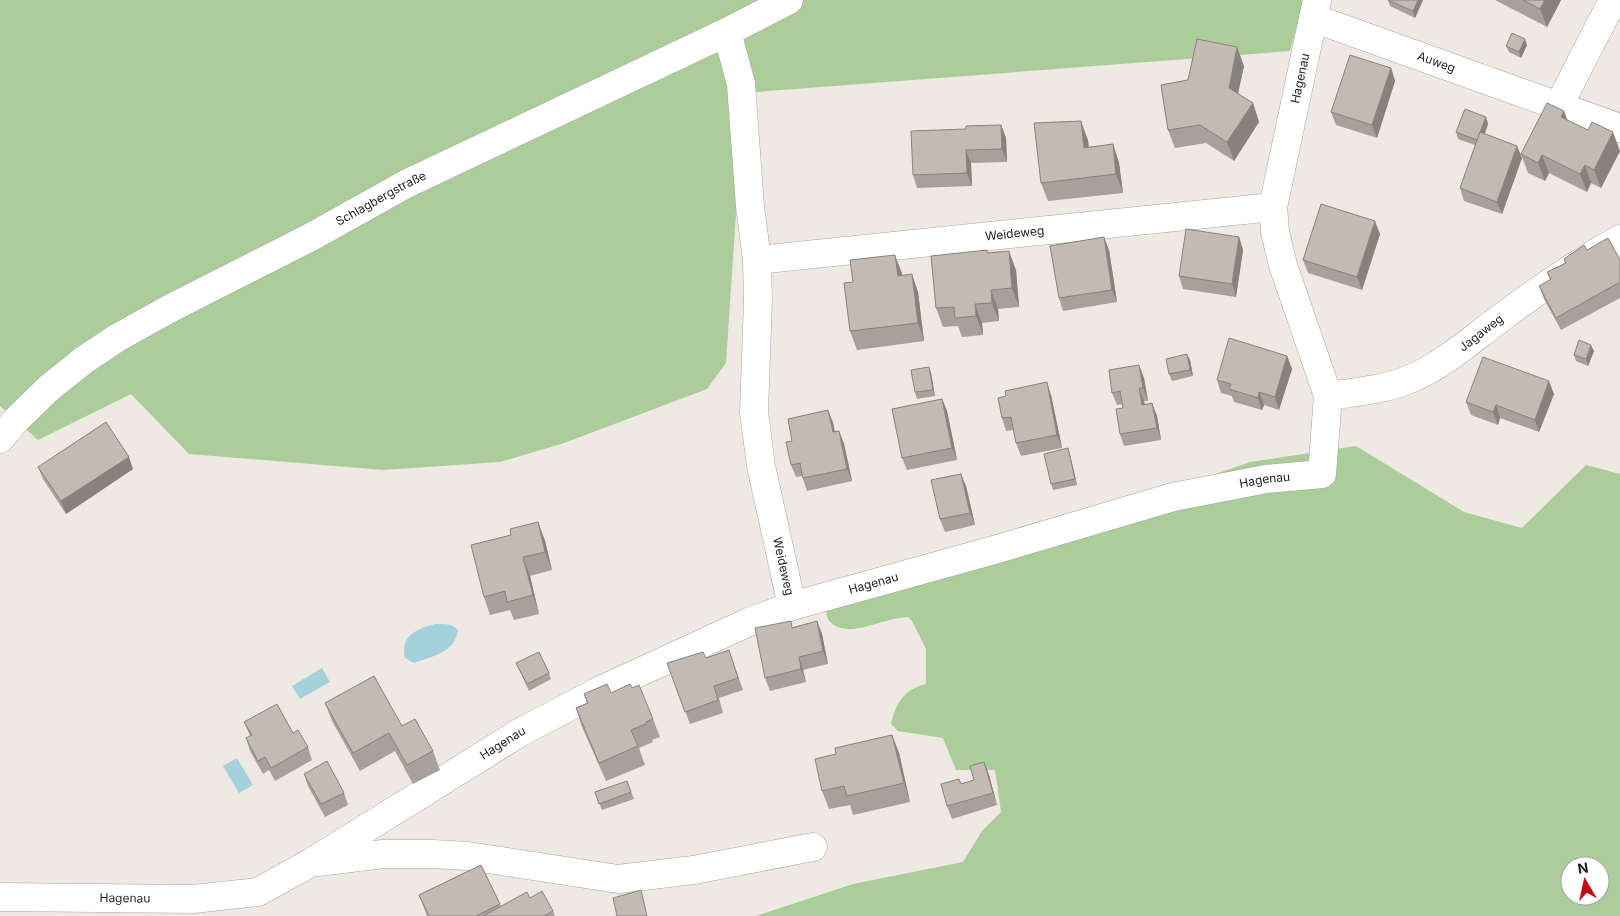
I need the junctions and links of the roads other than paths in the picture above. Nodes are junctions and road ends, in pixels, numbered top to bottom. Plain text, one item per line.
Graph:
1 (790, 0) edge
2 (1613, 0) edge
3 (1315, 9) edge
4 (727, 32) junction
5 (1558, 106) junction
6 (1620, 128) edge
7 (1272, 207) junction
8 (1620, 239) edge
9 (757, 260) junction
10 (1328, 396) junction
11 (0, 439) edge
12 (792, 606) junction
13 (813, 847) dead end
14 (312, 862) junction
15 (0, 897) edge

1 - 4 street, Schlagbergstraße
2 - 5 street
3 - 5 street, Auweg
3 - 7 street, Hagenau
4 - 9 street, Weideweg
4 - 11 street, Schlagbergstraße
5 - 6 street, Auweg
7 - 9 street, Weideweg
7 - 10 street, Hagenau
8 - 10 street, Jagaweg
9 - 12 street, Weideweg
10 - 12 street, Hagenau
12 - 14 street, Hagenau
13 - 14 street
14 - 15 street, Hagenau

